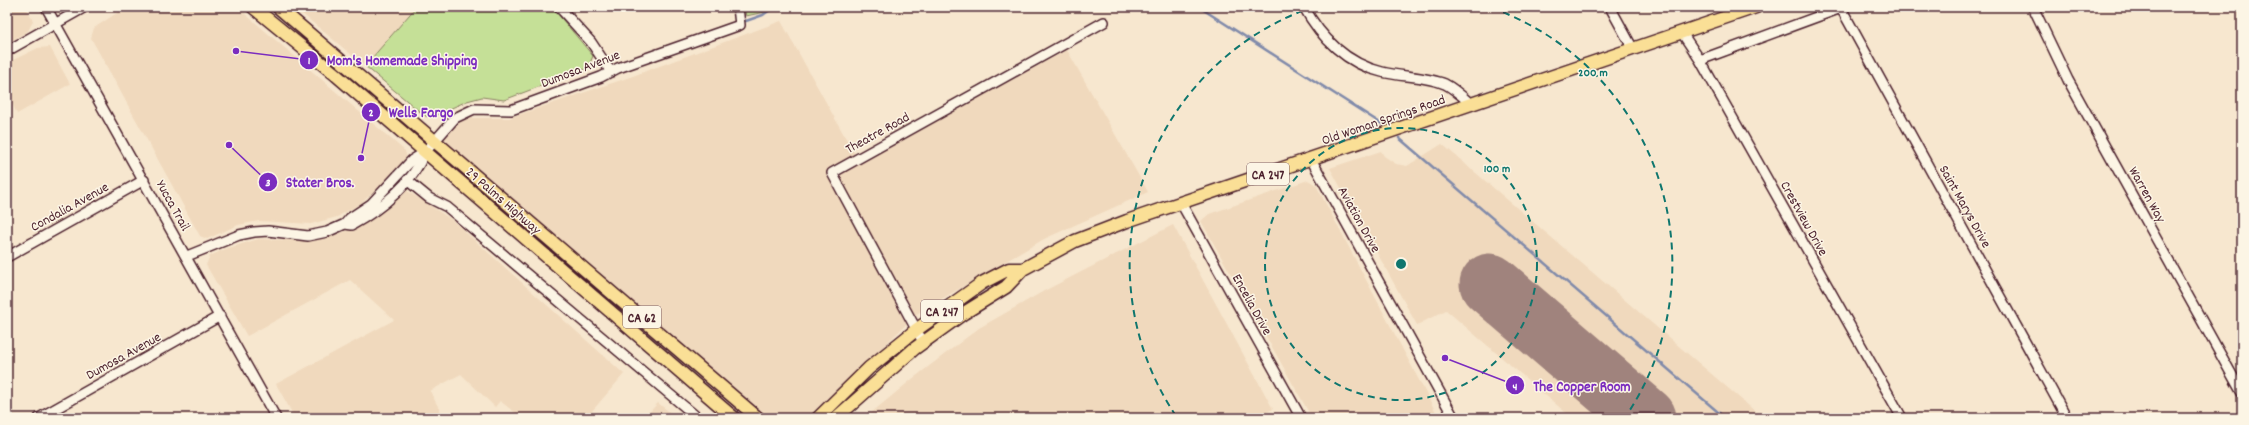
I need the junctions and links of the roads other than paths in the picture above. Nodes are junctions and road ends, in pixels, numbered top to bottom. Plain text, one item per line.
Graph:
1 (46, 7) edge
2 (85, 7) edge
3 (253, 7) edge
4 (278, 7) edge
5 (559, 7) edge
6 (738, 7) edge
7 (1304, 7) edge
8 (1610, 7) edge
9 (1756, 7) edge
10 (2033, 7) edge
11 (1104, 22) dead end
12 (56, 24) junction
13 (1682, 32) junction
14 (1633, 49) junction
15 (7, 51) edge
16 (1700, 60) junction
17 (611, 72) junction
18 (1472, 105) junction
19 (434, 141) junction
20 (425, 152) junction
21 (1311, 159) junction
22 (144, 180) junction
23 (407, 180) junction
24 (1181, 203) junction
25 (345, 224) junction
26 (187, 256) junction
27 (7, 257) edge
28 (1023, 269) junction
29 (220, 316) junction
30 (916, 330) junction
31 (923, 342) junction
32 (2242, 393) edge
33 (39, 418) edge
34 (276, 418) edge
35 (698, 418) edge
36 (734, 418) edge
37 (758, 418) edge
38 (818, 418) edge
39 (836, 418) edge
40 (1300, 418) edge
41 (1454, 418) edge
42 (1902, 418) edge
43 (2067, 418) edge

1 - 12 street, Yucca Trail
2 - 12 street
3 - 20 main road, 29 Palms Highway / CA 62
4 - 19 main road, 29 Palms Highway / CA 62
5 - 17 street
6 - 17 street, Dumosa Avenue
7 - 18 street
8 - 14 street
9 - 13 main road, Old Woman Springs Road / CA 247
10 - 32 street, Warren Way
11 - 30 street, Theatre Road
12 - 15 street
12 - 22 street, Yucca Trail
13 - 14 main road, Old Woman Springs Road / CA 247
13 - 16 street, Crestview Drive
14 - 18 main road, Old Woman Springs Road / CA 247
16 - 42 street, Crestview Drive
16 - 43 street, Saint Marys Drive
17 - 19 street, Dumosa Avenue
18 - 21 main road, Old Woman Springs Road / CA 247
19 - 20 street, Dumosa Avenue
19 - 37 main road, 29 Palms Highway / CA 62
20 - 23 street, Dumosa Avenue
20 - 25 street, Dumosa Avenue
20 - 36 main road, 29 Palms Highway / CA 62
21 - 24 main road, Old Woman Springs Road / CA 247
21 - 41 street, Aviation Drive
22 - 26 street, Yucca Trail
22 - 27 street, Condalia Avenue
23 - 25 street, Dumosa Avenue
23 - 35 street
24 - 28 main road, Old Woman Springs Road / CA 247
24 - 40 street, Encelia Drive
25 - 26 street, Dumosa Avenue
26 - 29 street, Yucca Trail
28 - 30 main road, Old Woman Springs Road / CA 247
28 - 31 main road, Old Woman Springs Road / CA 247
29 - 33 street, Dumosa Avenue
29 - 34 street, Yucca Trail
30 - 31 street, Theatre Road
30 - 38 main road, Old Woman Springs Road / CA 247
31 - 39 main road, Old Woman Springs Road / CA 247

